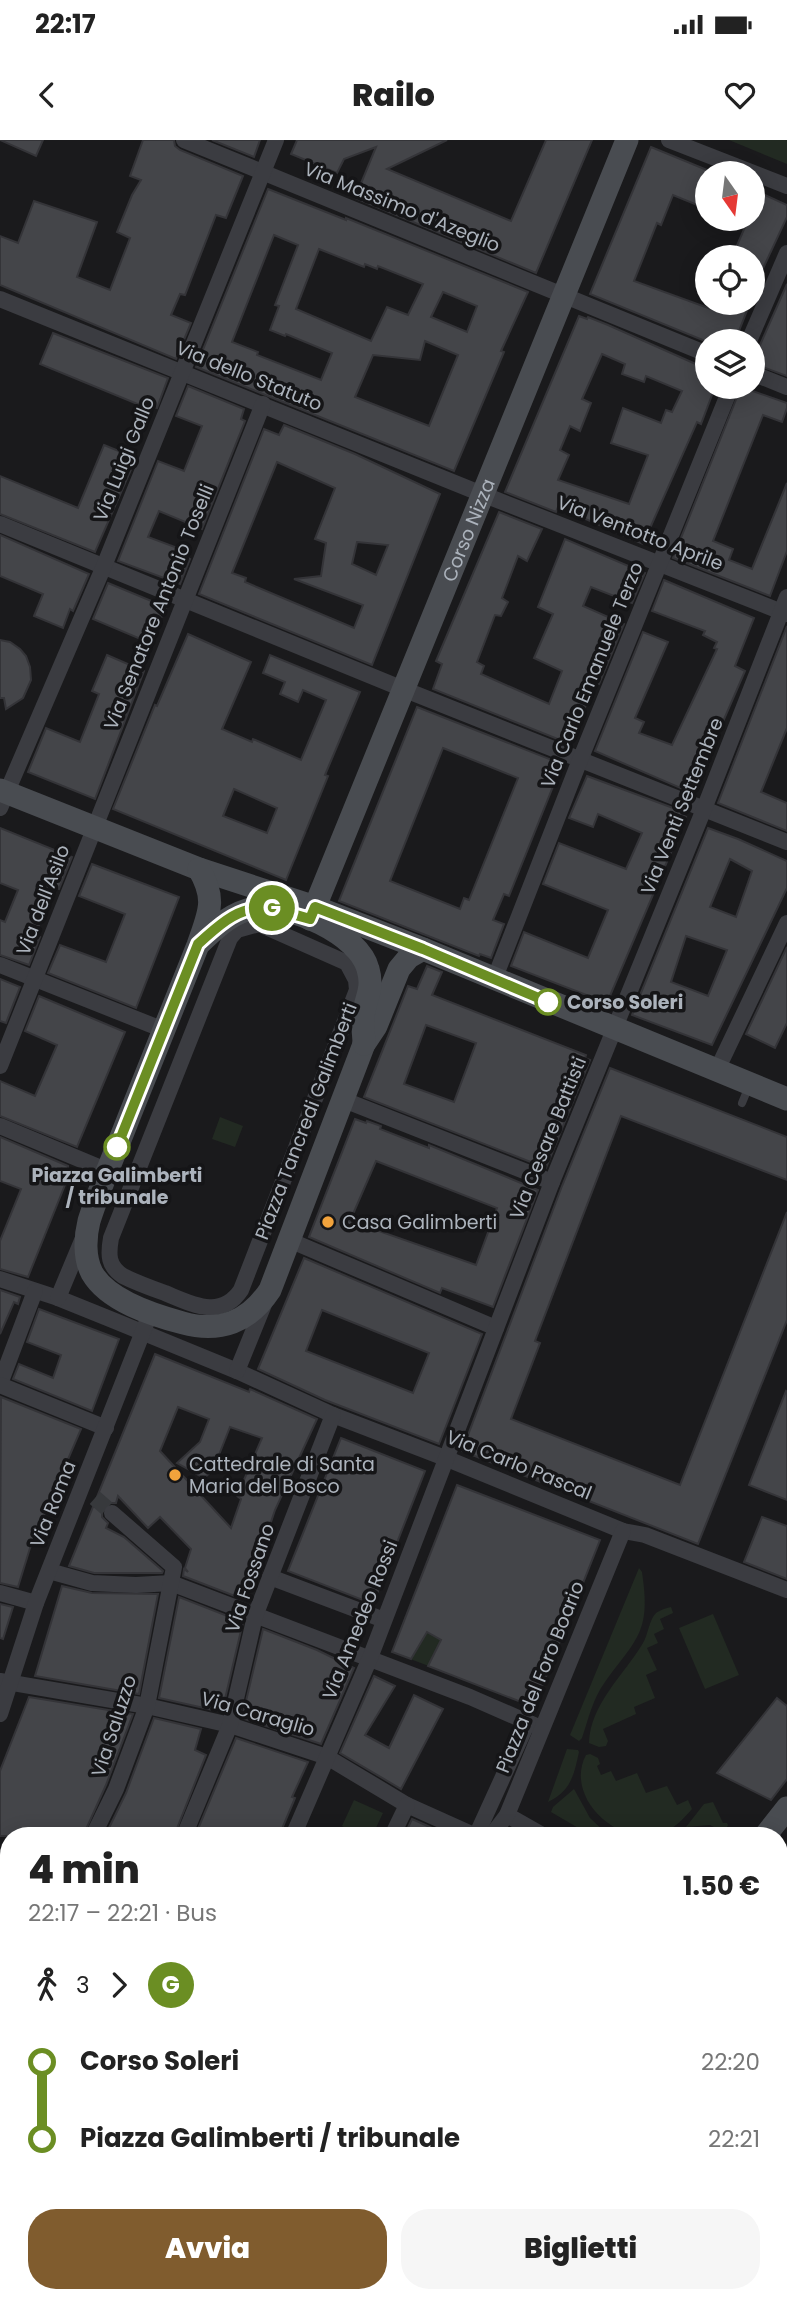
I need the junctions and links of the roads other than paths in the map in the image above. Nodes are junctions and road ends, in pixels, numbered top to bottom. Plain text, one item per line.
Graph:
1 (184, 140) edge
2 (276, 140) edge
3 (627, 140) edge
4 (669, 140) edge
5 (263, 173) junction
6 (787, 186) edge
7 (787, 253) edge
8 (565, 295) junction
9 (0, 299) edge
10 (755, 329) edge
11 (695, 349) edge
12 (181, 371) junction
13 (765, 378) edge
14 (787, 387) edge
15 (726, 399) edge
16 (263, 404) junction
17 (482, 494) junction
18 (0, 524) edge
19 (660, 563) junction
20 (104, 566) junction
21 (185, 598) junction
22 (785, 608) edge
23 (403, 689) junction
24 (580, 760) junction
25 (2, 797) edge
26 (704, 810) junction
27 (94, 826) junction
28 (787, 842) edge
29 (199, 869) junction
30 (313, 913) junction
31 (787, 923) edge
32 (198, 944) junction
33 (423, 949) junction
34 (0, 965) edge
35 (34, 979) junction
36 (494, 980) junction
37 (614, 1029) junction
38 (164, 1030) junction
39 (364, 1044) junction
40 (0, 1066) edge
41 (717, 1070) junction
42 (787, 1099) edge
43 (344, 1100) junction
44 (0, 1126) edge
45 (108, 1171) junction
46 (552, 1182) junction
47 (89, 1223) junction
48 (289, 1240) junction
49 (0, 1279) edge
50 (270, 1290) junction
51 (35, 1291) junction
52 (58, 1298) junction
53 (191, 1304) joint
54 (147, 1322) junction
55 (496, 1328) junction
56 (237, 1371) junction
57 (0, 1384) edge
58 (332, 1415) junction
59 (106, 1428) junction
60 (445, 1458) junction
61 (112, 1513) tunnel mouth
62 (623, 1531) junction
63 (49, 1572) junction
64 (270, 1577) junction
65 (171, 1583) junction
66 (787, 1590) edge
67 (0, 1593) edge
68 (36, 1603) junction
69 (255, 1616) junction
70 (384, 1620) junction
71 (370, 1658) junction
72 (6, 1682) edge
73 (147, 1706) junction
74 (0, 1714) edge
75 (230, 1725) junction
76 (535, 1725) junction
77 (327, 1757) junction
78 (407, 1805) junction
79 (787, 1808) edge
80 (507, 1815) junction
81 (97, 1827) edge
82 (188, 1827) edge
83 (297, 1827) edge
84 (396, 1827) edge
85 (456, 1827) edge
86 (481, 1827) edge
87 (498, 1827) edge
88 (528, 1827) edge
89 (772, 1827) edge

1 - 5 street, Via Massimo d'Azeglio
2 - 5 street, Via Luigi Gallo
3 - 8 street, Corso Nizza
4 - 6 street
5 - 8 street, Via Massimo d'Azeglio
5 - 12 street, Via Luigi Gallo
7 - 10 street
8 - 11 street, Via Massimo d'Azeglio
8 - 17 street, Corso Nizza
9 - 12 street, Via dello Statuto
12 - 16 street, Via dello Statuto
12 - 20 street, Via Luigi Gallo
13 - 14 street
15 - 19 street, Via Carlo Emanuele Terzo
16 - 17 street, Via dello Statuto
16 - 21 street, Via Senatore Antonio Toselli
17 - 19 street, Via Ventotto Aprile
17 - 23 street, Corso Nizza
18 - 20 street
19 - 22 street, Via Ventotto Aprile
19 - 24 street, Via Carlo Emanuele Terzo
20 - 21 street
20 - 25 street, Via Luigi Gallo
21 - 23 street
21 - 27 street, Via Senatore Antonio Toselli
22 - 26 street, Via Venti Settembre
23 - 24 street
23 - 30 street, Corso Nizza
24 - 26 street
24 - 36 street, Via Carlo Emanuele Terzo
25 - 27 street
26 - 28 street
26 - 37 street, Via Venti Settembre
27 - 29 street
27 - 35 street, Via dell'Asilo
29 - 30 street, Piazza Tancredi Galimberti
29 - 32 street, Piazza Tancredi Galimberti
30 - 32 street, Piazza Tancredi Galimberti
30 - 33 street, Piazza Tancredi Galimberti
30 - 39 street, Piazza Tancredi Galimberti
31 - 41 street
32 - 38 street, Piazza Tancredi Galimberti
33 - 36 street
33 - 39 street, Piazza Tancredi Galimberti
34 - 35 street
35 - 38 street
35 - 40 street, Via dell'Asilo
36 - 37 street
37 - 41 street
37 - 46 street, Via Cesare Battisti
38 - 45 street, Piazza Tancredi Galimberti
39 - 43 street, Piazza Tancredi Galimberti
41 - 42 street
43 - 46 street
43 - 48 street, Piazza Tancredi Galimberti
44 - 45 street
45 - 47 street, Piazza Tancredi Galimberti
46 - 55 street, Via Cesare Battisti
47 - 52 street, Piazza Tancredi Galimberti
47 - 54 street, Piazza Tancredi Galimberti
48 - 50 street, Piazza Tancredi Galimberti
48 - 55 street
49 - 51 street
50 - 54 street, Piazza Tancredi Galimberti
50 - 56 street, Piazza Tancredi Galimberti
51 - 52 street
51 - 57 street
52 - 54 street, Piazza Tancredi Galimberti
53 - 53 street, Piazza Tancredi Galimberti
54 - 56 street, Piazza Tancredi Galimberti
54 - 59 street, Via Roma
55 - 60 street, Via Cesare Battisti
56 - 58 street, Via Carlo Pascal
57 - 59 street
58 - 60 street, Via Carlo Pascal
58 - 64 street, Via Fossano
59 - 63 street, Via Roma
60 - 62 street, Via Carlo Pascal
60 - 70 street, Via Amedeo Rossi
61 - 65 street
62 - 66 street, Via Carlo Pascal
62 - 76 street, Piazza del Foro Boario
63 - 65 street
63 - 68 street, Via Roma
64 - 69 street, Via Fossano
64 - 70 street
65 - 69 street
65 - 73 street, Via Saluzzo
67 - 68 street
68 - 72 street, Via Roma
69 - 71 street
69 - 75 street, Via Fossano
70 - 71 street, Via Amedeo Rossi
71 - 76 street
71 - 77 street, Via Amedeo Rossi
72 - 73 street, Via Caraglio
72 - 74 street, Via Roma
73 - 75 street, Via Caraglio
73 - 81 street, Via Saluzzo
75 - 77 street, Via Caraglio
75 - 82 street, Via Fossano
76 - 80 street, Piazza del Foro Boario
76 - 86 street, Piazza del Foro Boario
77 - 78 street, Via Caraglio
77 - 83 street, Via Amedeo Rossi
78 - 84 street
78 - 85 street, Via Caraglio
79 - 89 street
80 - 87 street, Piazza del Foro Boario
80 - 88 street

